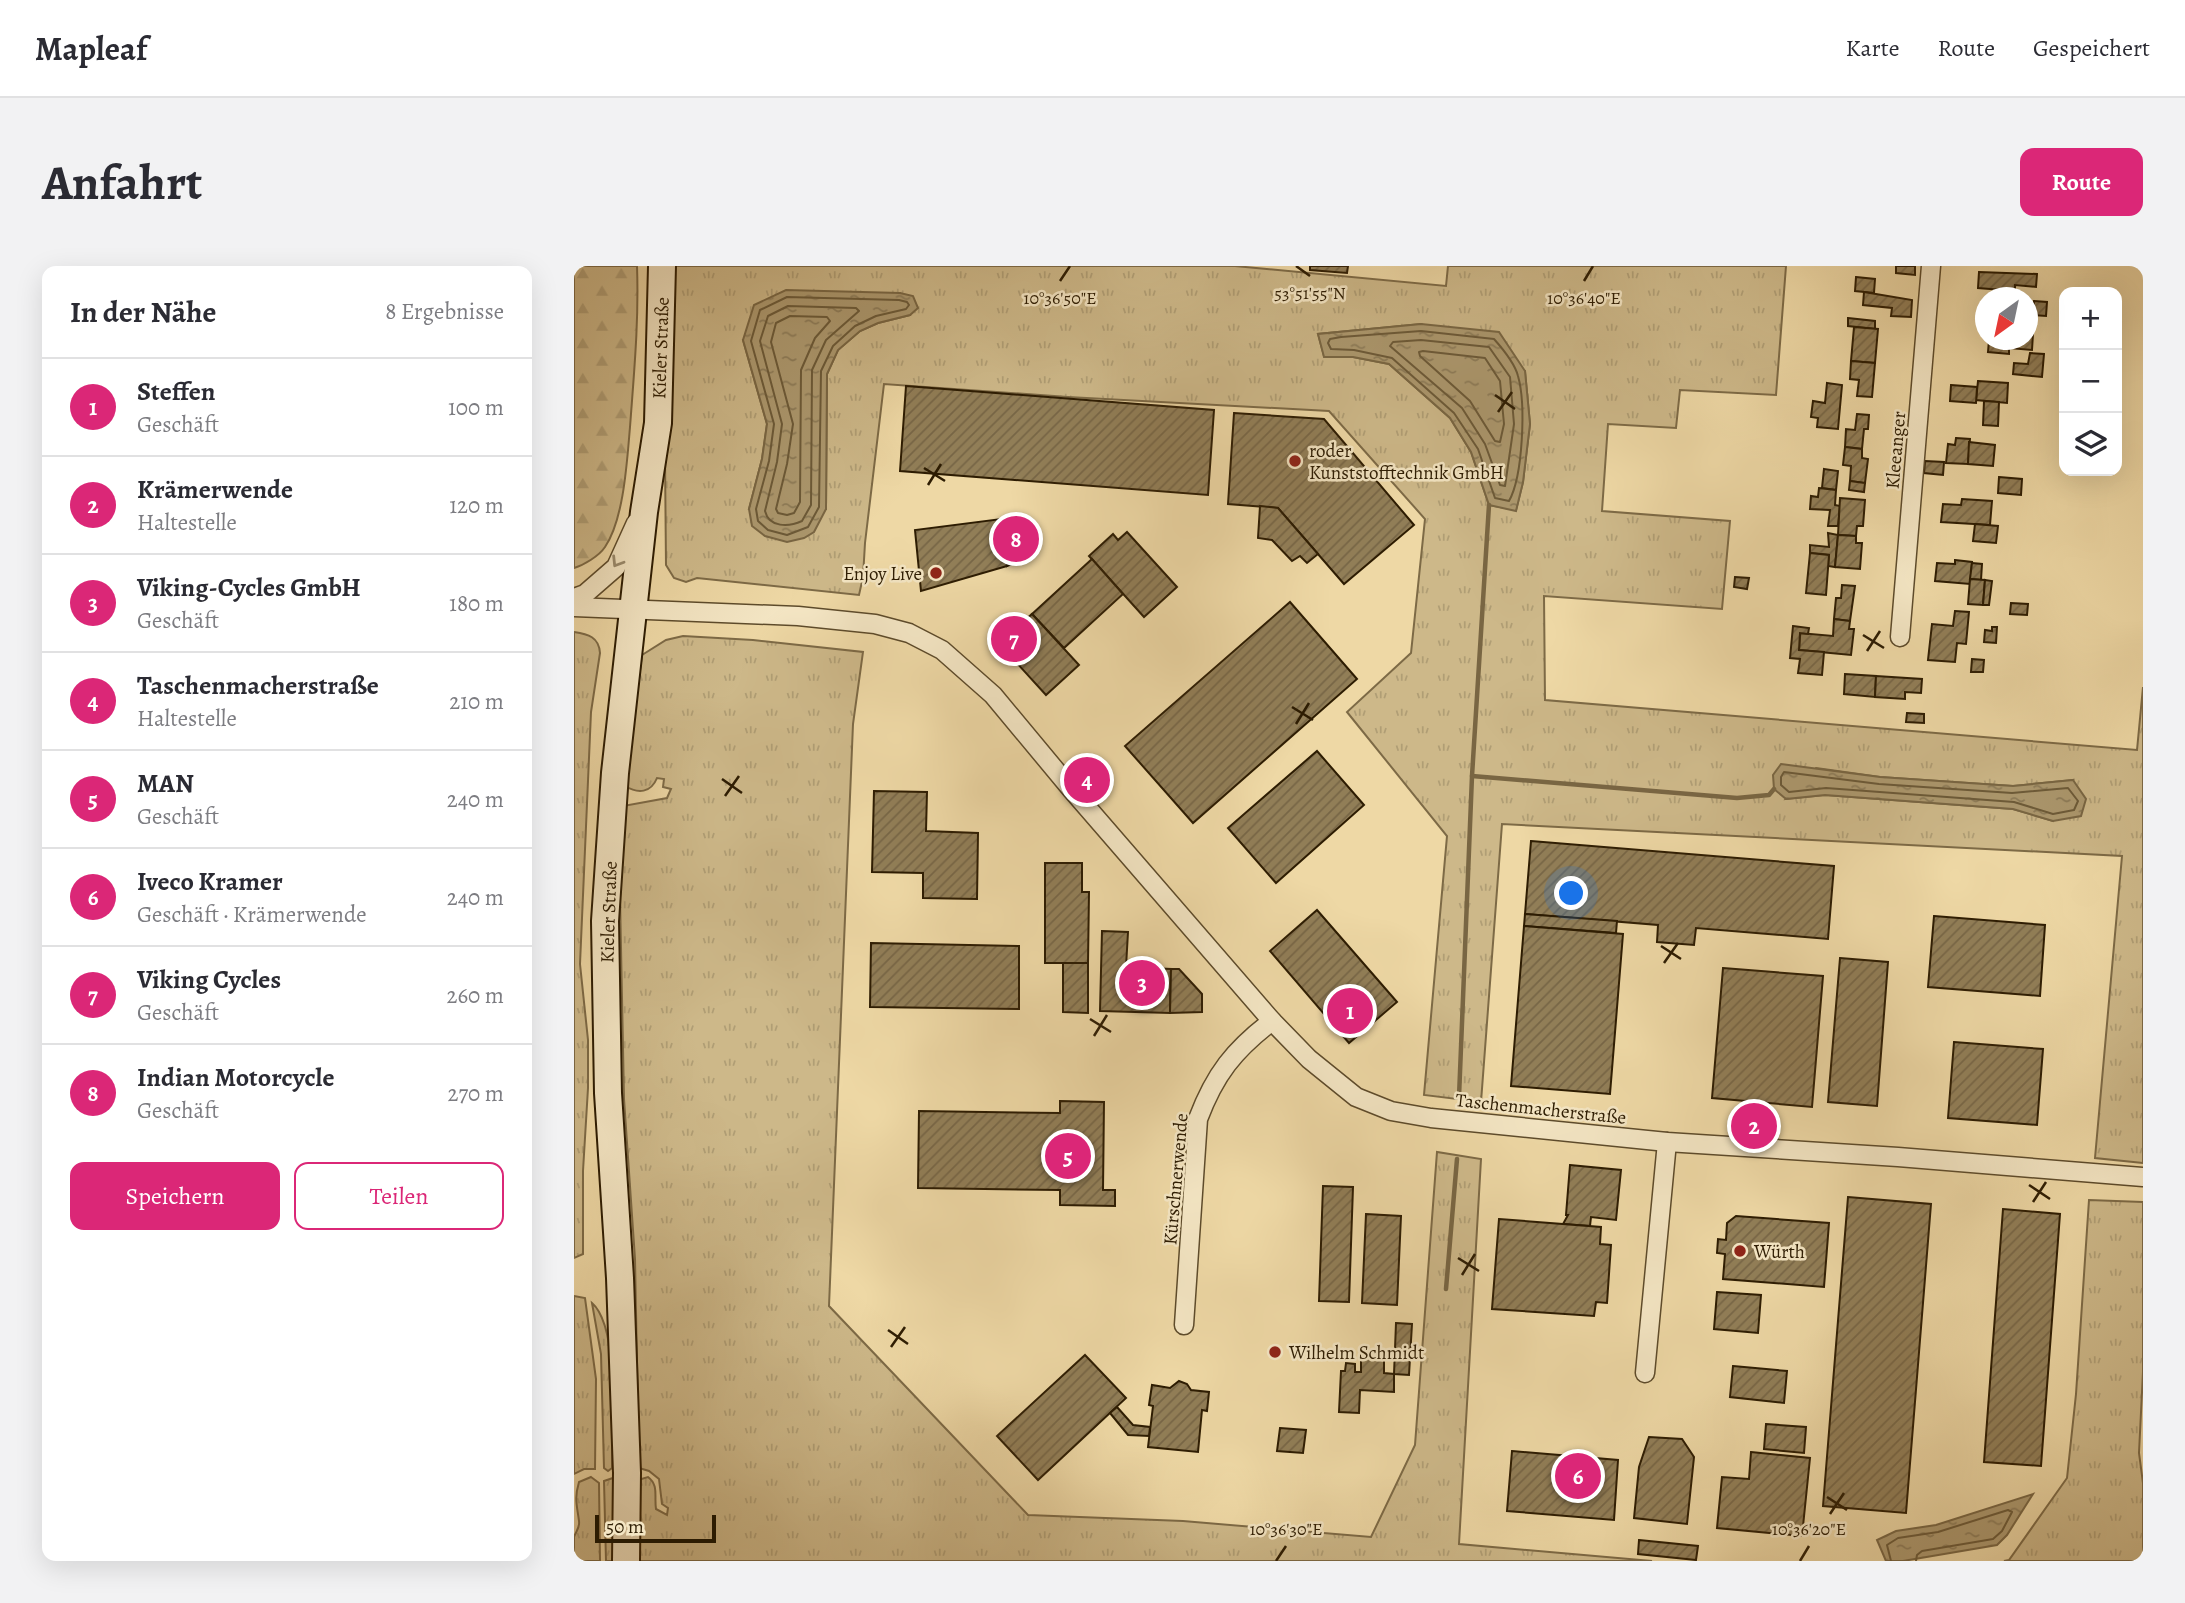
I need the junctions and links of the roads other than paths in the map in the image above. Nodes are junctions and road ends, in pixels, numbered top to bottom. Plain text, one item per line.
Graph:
1 (662, 266) edge
2 (1931, 266) edge
3 (644, 512) junction
4 (574, 598) edge
5 (574, 607) edge
6 (635, 610) junction
7 (1900, 637) dead end
8 (1272, 1021) junction
9 (1667, 1142) junction
10 (2143, 1177) edge
11 (1184, 1325) dead end
12 (1645, 1373) dead end
13 (625, 1561) edge

1 - 3 main road, Kieler Straße
2 - 7 street, Kleeanger
3 -> 4 street
3 - 6 main road, Kieler Straße
5 - 6 street, Taschenmacherstraße
6 - 8 street, Taschenmacherstraße
6 - 13 main road, Kieler Straße
8 - 9 street, Taschenmacherstraße
8 - 11 street, Kürschnerwende
9 - 10 street, Taschenmacherstraße
9 - 12 street

